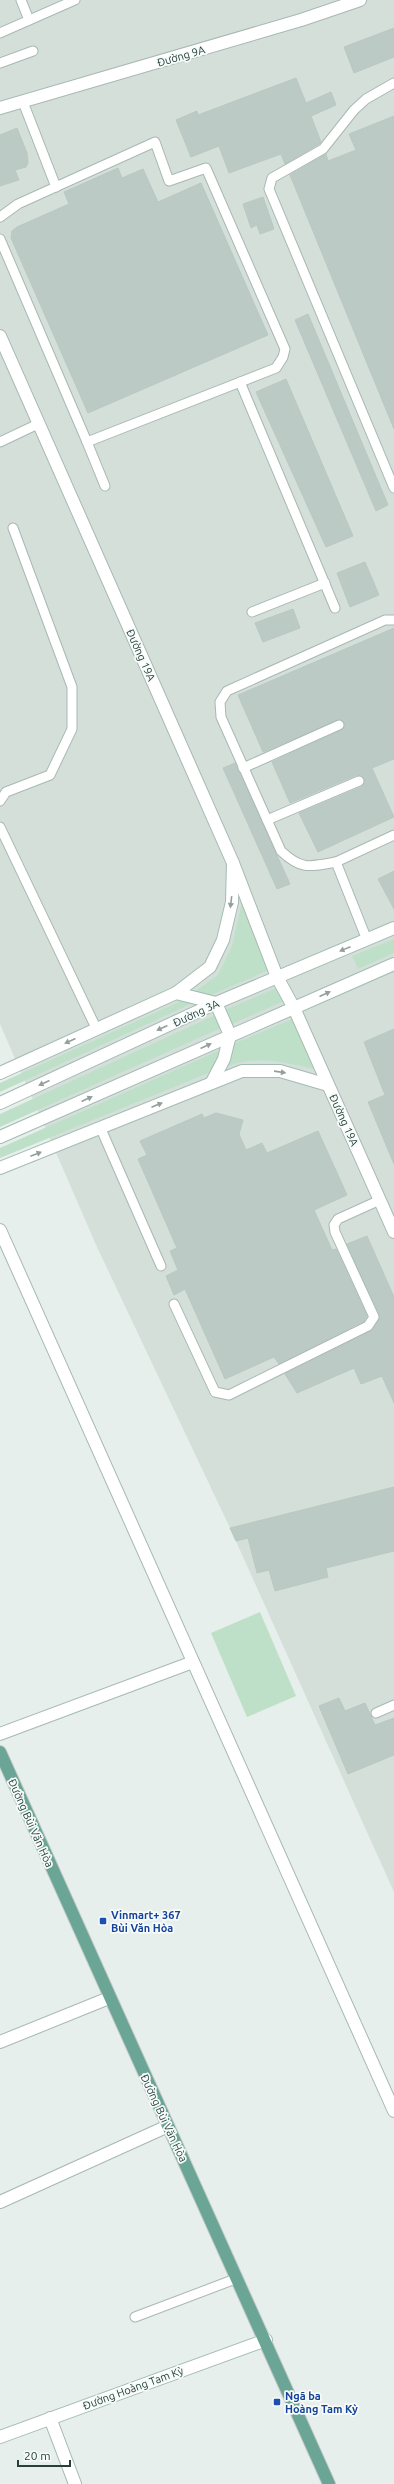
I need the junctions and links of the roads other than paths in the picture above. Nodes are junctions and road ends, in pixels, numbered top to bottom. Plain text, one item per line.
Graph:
1 (21, 0) edge
2 (75, 0) edge
3 (360, 0) edge
4 (29, 20) junction
5 (0, 33) edge
6 (33, 51) dead end
7 (0, 63) edge
8 (394, 83) edge
9 (23, 102) junction
10 (0, 108) edge
11 (56, 187) junction
12 (0, 217) edge
13 (0, 239) edge
14 (0, 336) edge
15 (240, 382) junction
16 (38, 424) junction
17 (0, 442) edge
18 (87, 442) junction
19 (105, 486) dead end
20 (394, 488) edge
21 (13, 528) dead end
22 (325, 584) junction
23 (335, 608) dead end
24 (252, 612) dead end
25 (394, 620) edge
26 (338, 725) dead end
27 (243, 768) junction
28 (359, 781) dead end
29 (0, 801) edge
30 (267, 820) junction
31 (0, 827) edge
32 (394, 836) edge
33 (336, 862) junction
34 (232, 863) junction
35 (394, 928) edge
36 (367, 940) junction
37 (394, 964) edge
38 (277, 977) junction
39 (176, 993) junction
40 (216, 1003) junction
41 (294, 1008) junction
42 (97, 1030) junction
43 (230, 1035) junction
44 (0, 1073) edge
45 (212, 1082) junction
46 (328, 1085) junction
47 (0, 1103) edge
48 (101, 1129) junction
49 (0, 1136) edge
50 (0, 1168) edge
51 (380, 1200) junction
52 (0, 1230) edge
53 (394, 1232) edge
54 (161, 1266) dead end
55 (174, 1304) dead end
56 (193, 1662) junction
57 (394, 1706) edge
58 (376, 1713) dead end
59 (0, 1734) edge
60 (0, 1752) edge
61 (109, 1998) junction
62 (0, 2042) edge
63 (394, 2112) edge
64 (168, 2126) junction
65 (0, 2202) edge
66 (238, 2278) junction
67 (135, 2317) dead end
68 (266, 2340) junction
69 (50, 2418) junction
70 (0, 2437) edge
71 (75, 2484) edge
72 (329, 2484) edge

1 - 4 lane
2 - 4 lane
3 - 9 street, Đường 9A
4 - 5 lane
6 - 7 lane
8 - 20 lane
9 - 10 street, Đường 9A
9 - 11 lane
11 - 12 lane
11 - 15 lane
13 - 18 lane
14 - 16 street, Đường 19A
15 - 18 lane
15 - 22 lane
16 - 17 lane
16 - 34 street, Đường 19A
18 - 19 lane
21 - 29 lane
22 - 23 lane
22 - 24 lane
25 - 27 lane
26 - 27 lane
27 - 30 lane
28 - 30 lane
30 - 33 lane
31 - 42 lane
32 - 33 lane
33 - 36 lane
34 - 38 street, Đường 19A
34 -> 39 street
35 - 36 street, Đường 3A
36 -> 38 street, Đường 3A
41 -> 37 street
38 - 40 street, Đường 3A
38 - 41 street, Đường 19A
39 - 40 street
39 - 42 street
40 - 43 street
40 -> 47 street, Đường 3A
41 - 43 street
41 - 46 street, Đường 19A
42 -> 44 street
43 - 45 street
49 -> 43 street
45 -> 46 street
48 -> 45 street
46 - 51 street, Đường 19A
50 -> 48 street
48 - 54 lane
51 - 53 street, Đường 19A
51 - 55 lane
52 - 56 street
56 - 59 street
56 - 63 street
57 - 58 lane
60 - 61 main road, Đường Bùi Văn Hòa
61 - 62 street
61 - 64 main road, Đường Bùi Văn Hòa
64 - 65 street
64 - 66 main road, Đường Bùi Văn Hòa
66 - 67 lane
66 - 68 main road, Đường Bùi Văn Hòa
68 - 69 street, Đường Hoàng Tam Kỳ
68 - 72 main road, Đường Bùi Văn Hòa
69 - 70 street, Đường Hoàng Tam Kỳ
69 - 71 street

